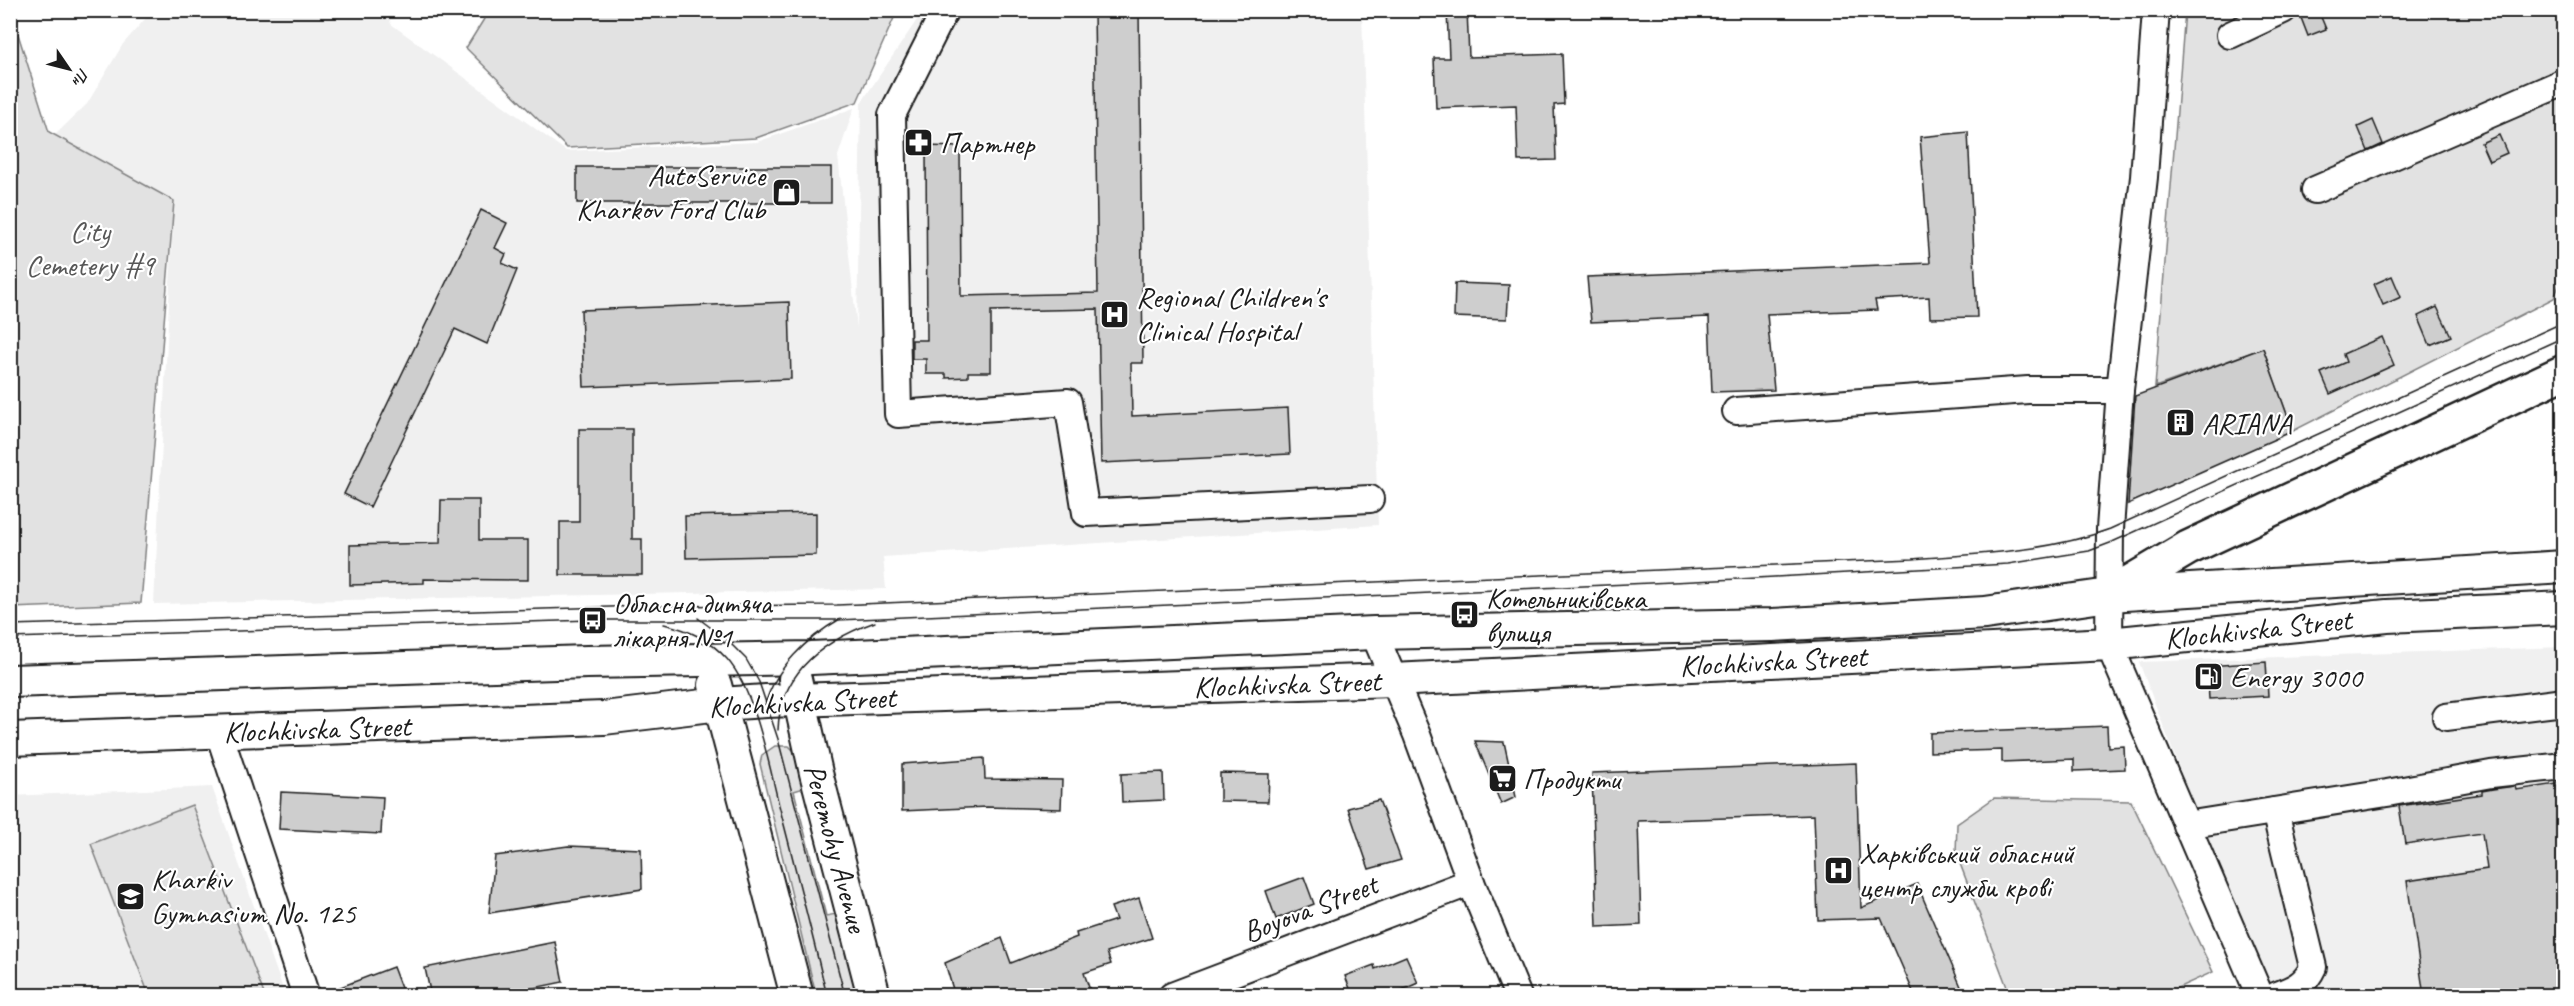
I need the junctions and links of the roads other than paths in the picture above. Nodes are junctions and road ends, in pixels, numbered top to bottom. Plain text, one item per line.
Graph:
1 (945, 10) edge
2 (2156, 10) edge
3 (2283, 10) edge
4 (2230, 35) dead end
5 (2564, 82) edge
6 (2315, 190) dead end
7 (2564, 372) edge
8 (2120, 390) junction
9 (1736, 411) dead end
10 (1370, 499) dead end
11 (2564, 567) edge
12 (2109, 596) junction
13 (2564, 608) edge
14 (1374, 633) junction
15 (2109, 644) junction
16 (792, 658) junction
17 (709, 661) junction
18 (1393, 680) junction
19 (10, 681) edge
20 (798, 700) junction
21 (2564, 702) edge
22 (720, 704) junction
23 (2446, 717) dead end
24 (219, 733) junction
25 (10, 739) edge
26 (2564, 766) edge
27 (2275, 811) junction
28 (2186, 825) junction
29 (1471, 882) junction
30 (306, 996) edge
31 (797, 996) edge
32 (874, 996) edge
33 (1172, 996) edge
34 (1518, 996) edge
35 (2260, 996) edge
36 (2275, 996) edge

1 - 10 street
2 - 8 street
3 - 4 street
5 - 6 street
7 - 12 highway
8 - 9 street
8 - 12 street
11 - 12 main road, Klochkivska Street
12 - 14 main road, Klochkivska Street
12 - 15 street
13 - 15 main road, Klochkivska Street
14 - 16 main road, Klochkivska Street
14 - 18 street
15 - 18 main road, Klochkivska Street
15 - 28 street
16 - 17 main road, Klochkivska Street
16 - 20 main road, Peremohy Avenue
17 - 19 main road, Klochkivska Street
17 - 22 main road
18 - 20 main road, Klochkivska Street
18 - 29 street
20 - 22 main road, Klochkivska Street
20 - 32 main road, Peremohy Avenue
21 - 23 street
22 - 24 main road, Klochkivska Street
22 - 31 main road
24 - 25 main road, Klochkivska Street
24 - 30 street
26 - 27 street
27 - 28 street
27 - 36 street
28 - 35 street
29 - 33 street, Boyova Street
29 - 34 street

